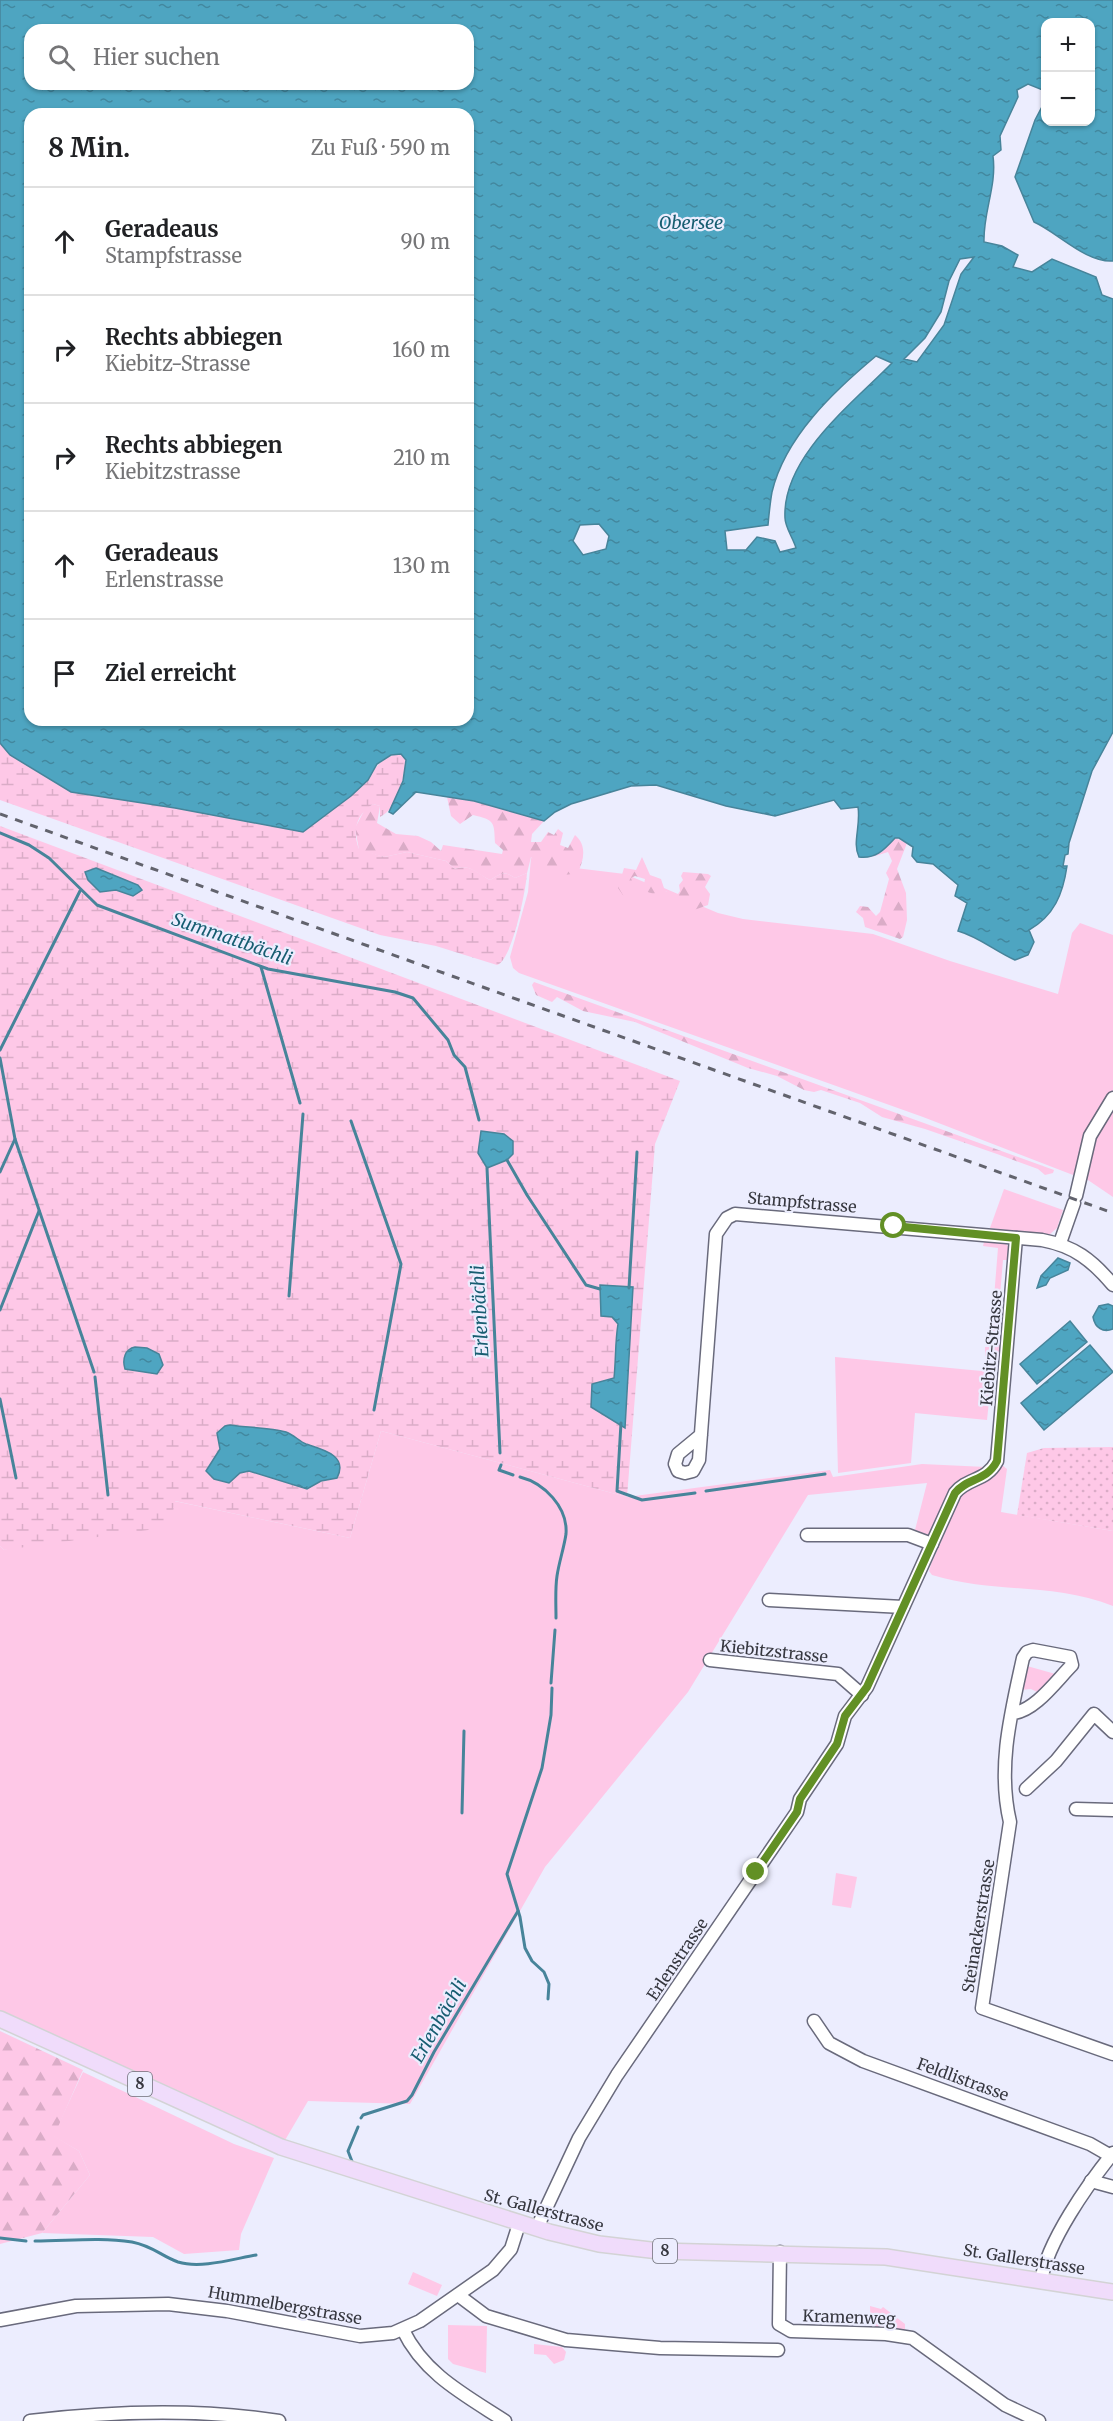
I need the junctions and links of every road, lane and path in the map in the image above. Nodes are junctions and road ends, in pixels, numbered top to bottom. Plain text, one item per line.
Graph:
1 (1113, 1098) edge
2 (1016, 1238) junction
3 (1060, 1243) junction
4 (1113, 1285) edge
5 (701, 1435) dead end
6 (807, 1535) dead end
7 (932, 1544) junction
8 (769, 1600) dead end
9 (903, 1607) junction
10 (710, 1660) dead end
11 (862, 1695) junction
12 (1013, 1713) junction
13 (1113, 1732) edge
14 (1026, 1789) dead end
15 (1076, 1809) dead end
16 (1113, 1810) edge
17 (0, 2019) edge
18 (814, 2021) dead end
19 (1113, 2054) edge
20 (1112, 2155) edge
21 (1091, 2181) junction
22 (1113, 2187) edge
23 (519, 2224) junction
24 (538, 2229) junction
25 (780, 2252) junction
26 (1041, 2281) junction
27 (1113, 2292) edge
28 (458, 2295) junction
29 (0, 2320) edge
30 (403, 2330) junction
31 (778, 2350) dead end
32 (30, 2421) edge
33 (279, 2421) edge
34 (505, 2421) edge
35 (1039, 2421) edge

1 - 3 street
2 - 3 street, Stampfstrasse
2 - 5 street, Stampfstrasse
2 - 7 street, Kiebitz-Strasse
3 - 4 street, Stampfstrasse
6 - 7 street
7 - 9 street
8 - 9 street
9 - 11 street
10 - 11 street, Kiebitzstrasse
11 - 24 street, Erlenstrasse
12 - 12 street, Steinackerstrasse
12 - 19 street, Steinackerstrasse
13 - 14 street
15 - 16 street
17 - 23 main road, St. Gallerstrasse / 8
18 - 20 street, Feldlistrasse
20 - 21 street, Feldlistrasse
21 - 22 street
21 - 26 street, Feldlistrasse
23 - 24 main road, St. Gallerstrasse / 8
23 - 28 street, Hummelbergstrasse
24 - 25 main road, St. Gallerstrasse / 8
25 - 26 main road, St. Gallerstrasse / 8
25 - 35 street, Kramenweg
26 - 27 main road, St. Gallerstrasse / 8
28 - 30 street, Hummelbergstrasse
28 - 31 street
29 - 30 street, Hummelbergstrasse
30 - 34 street
32 - 33 street

